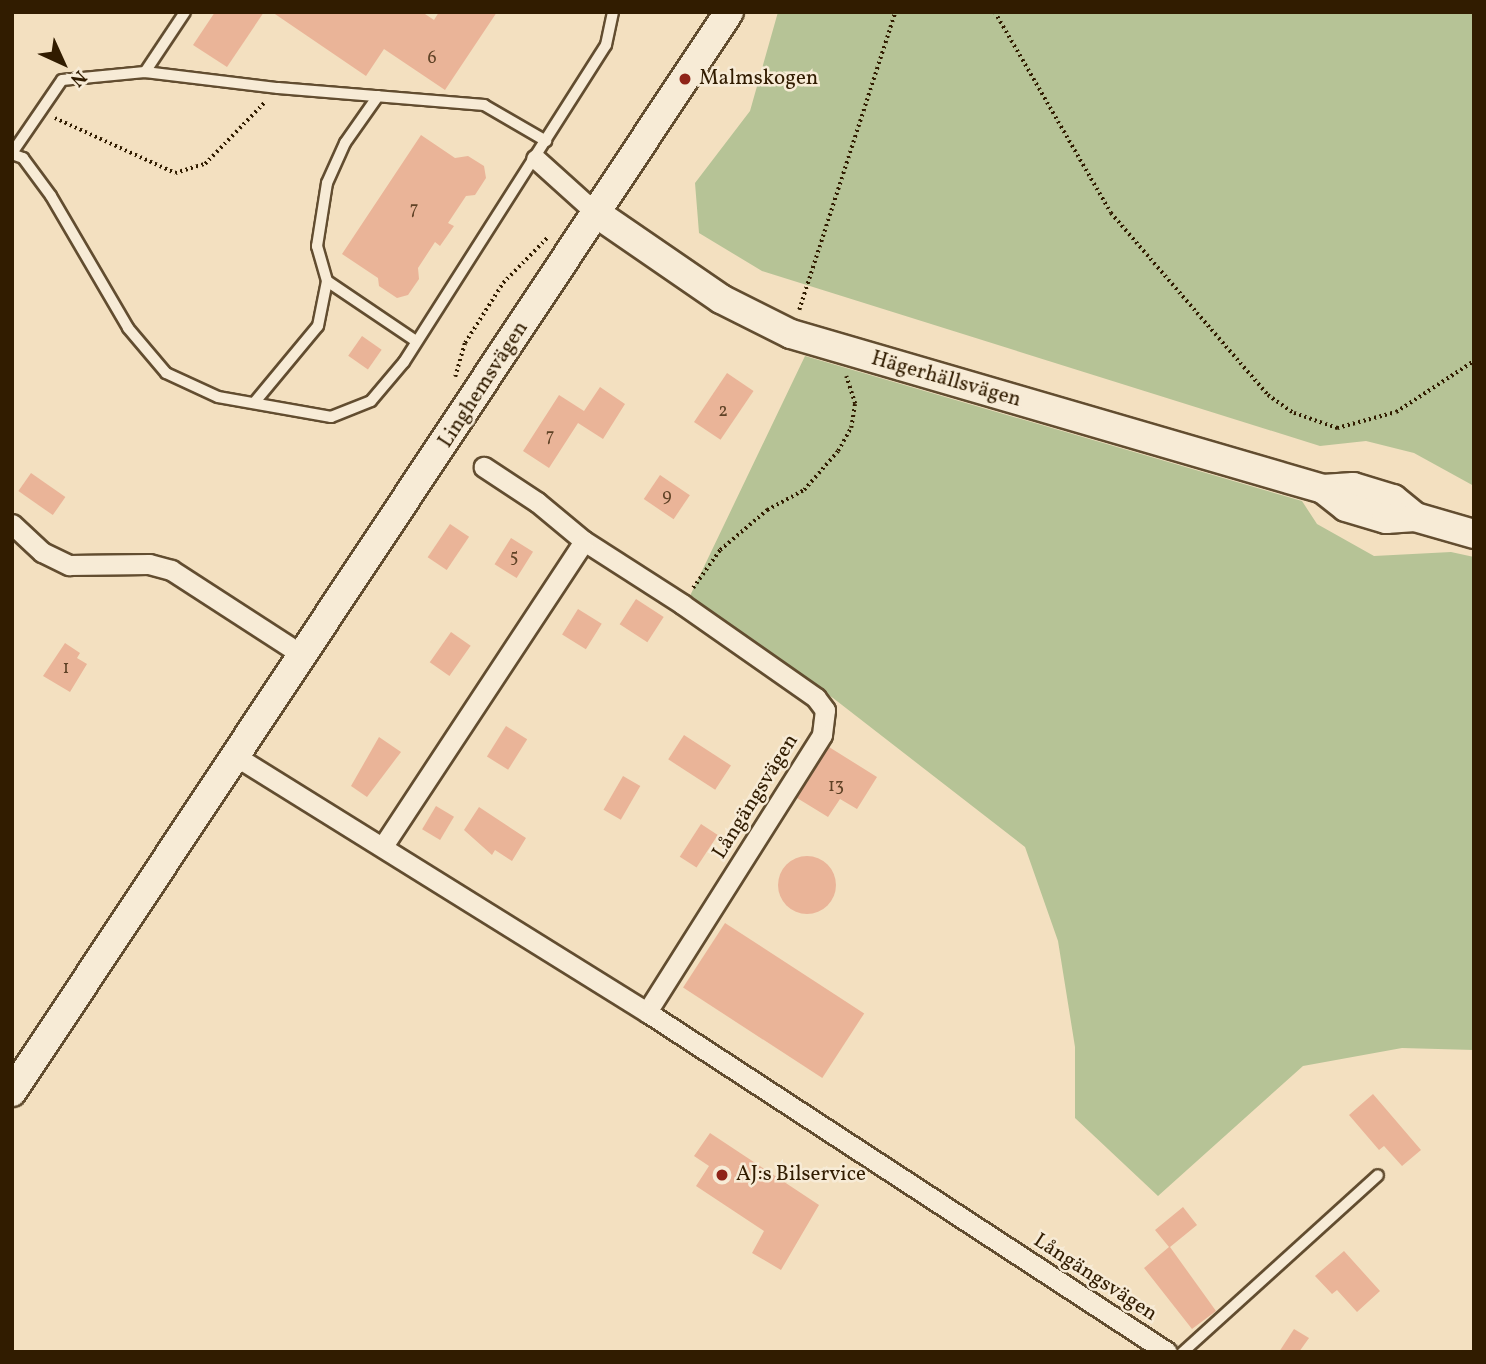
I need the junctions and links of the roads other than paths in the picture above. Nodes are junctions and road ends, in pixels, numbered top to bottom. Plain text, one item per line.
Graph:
1 (185, 12) edge
2 (613, 12) edge
3 (729, 12) edge
4 (145, 72) junction
5 (377, 96) junction
6 (546, 141) junction
7 (12, 153) edge
8 (536, 159) junction
9 (596, 213) junction
10 (327, 281) junction
11 (415, 341) junction
12 (254, 403) junction
13 (484, 467) dead end
14 (12, 524) edge
15 (1474, 534) edge
16 (584, 541) junction
17 (304, 656) junction
18 (237, 757) junction
19 (383, 846) junction
20 (647, 1012) junction
21 (12, 1092) edge
22 (1378, 1175) dead end
23 (1167, 1352) edge
24 (1183, 1352) edge

1 - 4 lane
2 - 6 lane
3 - 9 main road, Linghemsvägen
4 - 5 lane
4 - 7 lane
5 - 6 lane
5 - 10 lane
6 - 8 lane
7 - 12 lane
8 - 9 street
8 - 11 lane
9 - 15 main road, Hägerhällsvägen
9 - 17 main road, Linghemsvägen
10 - 11 lane
10 - 12 lane
11 - 12 lane
13 - 16 street, Långängsvägen
14 - 17 street
16 - 19 street
16 - 20 street, Långängsvägen
17 - 18 main road, Linghemsvägen
18 - 19 street, Långängsvägen
18 - 21 main road, Linghemsvägen
19 - 20 street, Långängsvägen
20 - 23 street, Långängsvägen
22 - 24 lane

